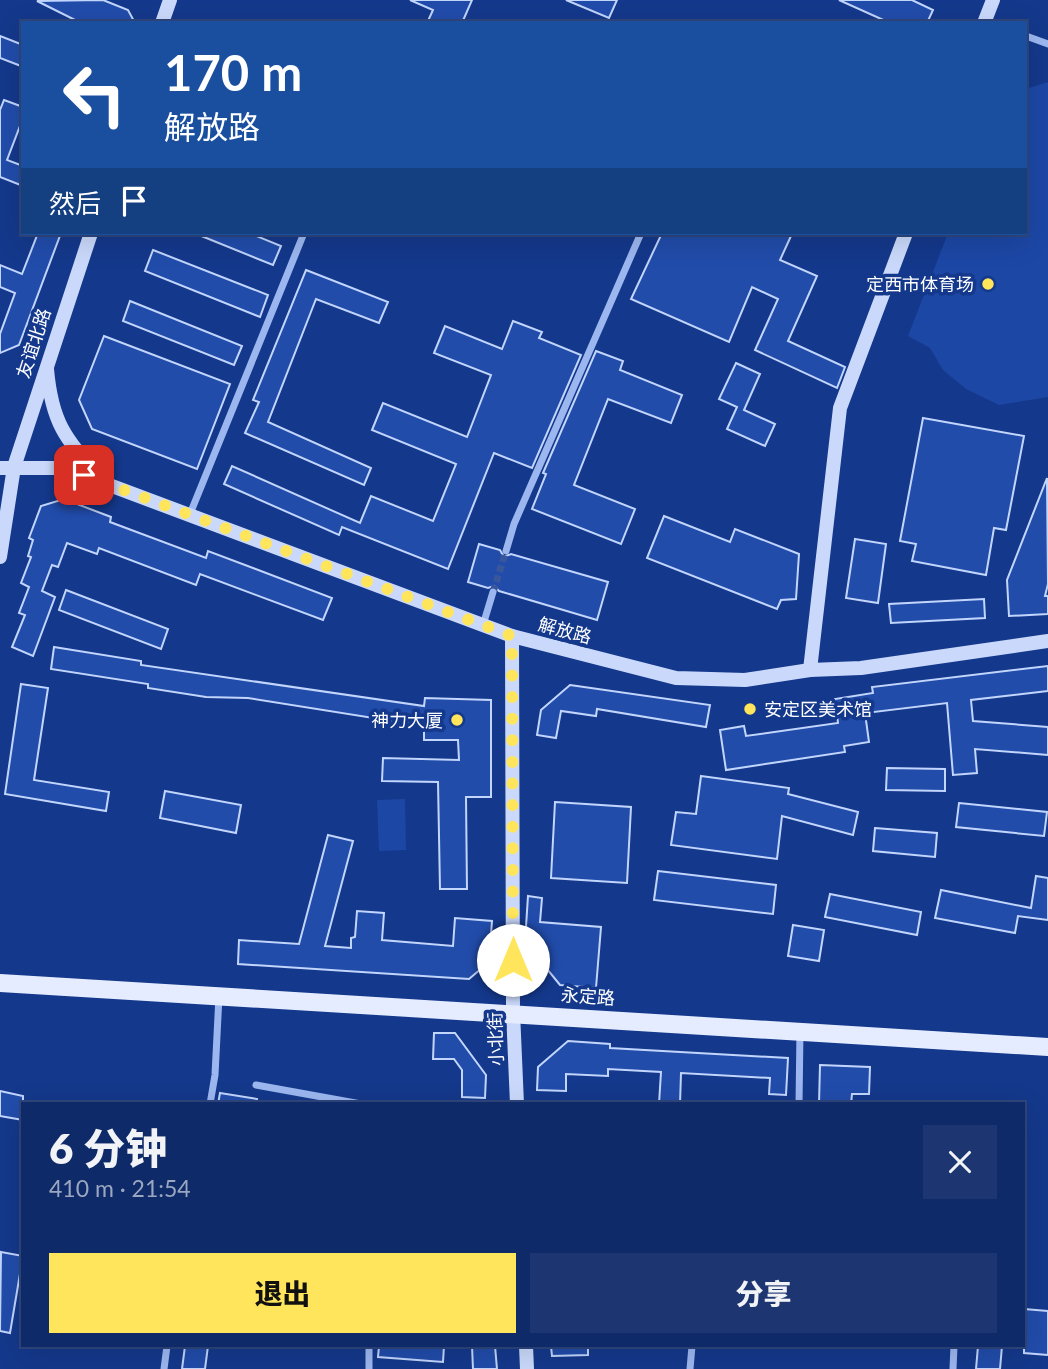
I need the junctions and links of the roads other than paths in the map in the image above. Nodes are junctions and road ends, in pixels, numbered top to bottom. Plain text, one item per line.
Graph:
1 (170, 0) edge
2 (992, 0) edge
3 (163, 21) edge
4 (987, 21) edge
5 (1027, 36) edge
6 (1048, 44) edge
7 (90, 235) edge
8 (303, 235) edge
9 (640, 235) edge
10 (905, 235) edge
11 (47, 362) junction
12 (5, 465) edge
13 (104, 483) junction
14 (190, 514) junction
15 (506, 551) tunnel mouth
16 (0, 557) edge
17 (493, 592) tunnel mouth
18 (483, 625) junction
19 (512, 636) junction
20 (1048, 640) edge
21 (810, 670) junction
22 (0, 983) edge
23 (219, 995) junction
24 (513, 1012) junction
25 (800, 1030) junction
26 (1048, 1047) edge
27 (256, 1085) dead end
28 (209, 1102) edge
29 (349, 1102) edge
30 (517, 1102) edge
31 (799, 1102) edge
32 (167, 1347) edge
33 (369, 1347) edge
34 (526, 1347) edge
35 (692, 1347) edge
36 (954, 1347) edge
37 (164, 1369) edge
38 (369, 1369) edge
39 (527, 1369) edge
40 (690, 1369) edge
41 (953, 1369) edge

1 - 3 main road
2 - 4 main road
5 - 6 street
7 - 11 main road, 友谊北路
8 - 14 street
9 - 15 street
10 - 21 main road
11 - 12 main road, 友谊北路
11 - 13 main road
12 - 13 main road, 解放路
12 - 16 main road, 友谊北路
13 - 14 main road, 解放路
14 - 18 main road, 解放路
17 - 18 street
18 - 19 main road, 解放路
19 - 21 main road, 解放路
19 - 24 main road, 小北街
20 - 21 main road, 解放路
22 - 23 main road, 永定路
23 - 24 main road, 永定路
23 - 28 street
24 - 25 main road, 永定路
24 - 30 main road, 小北街
25 - 26 main road, 永定路
25 - 31 street
27 - 29 street
32 - 37 street
33 - 38 street
34 - 39 main road
35 - 40 street
36 - 41 street

